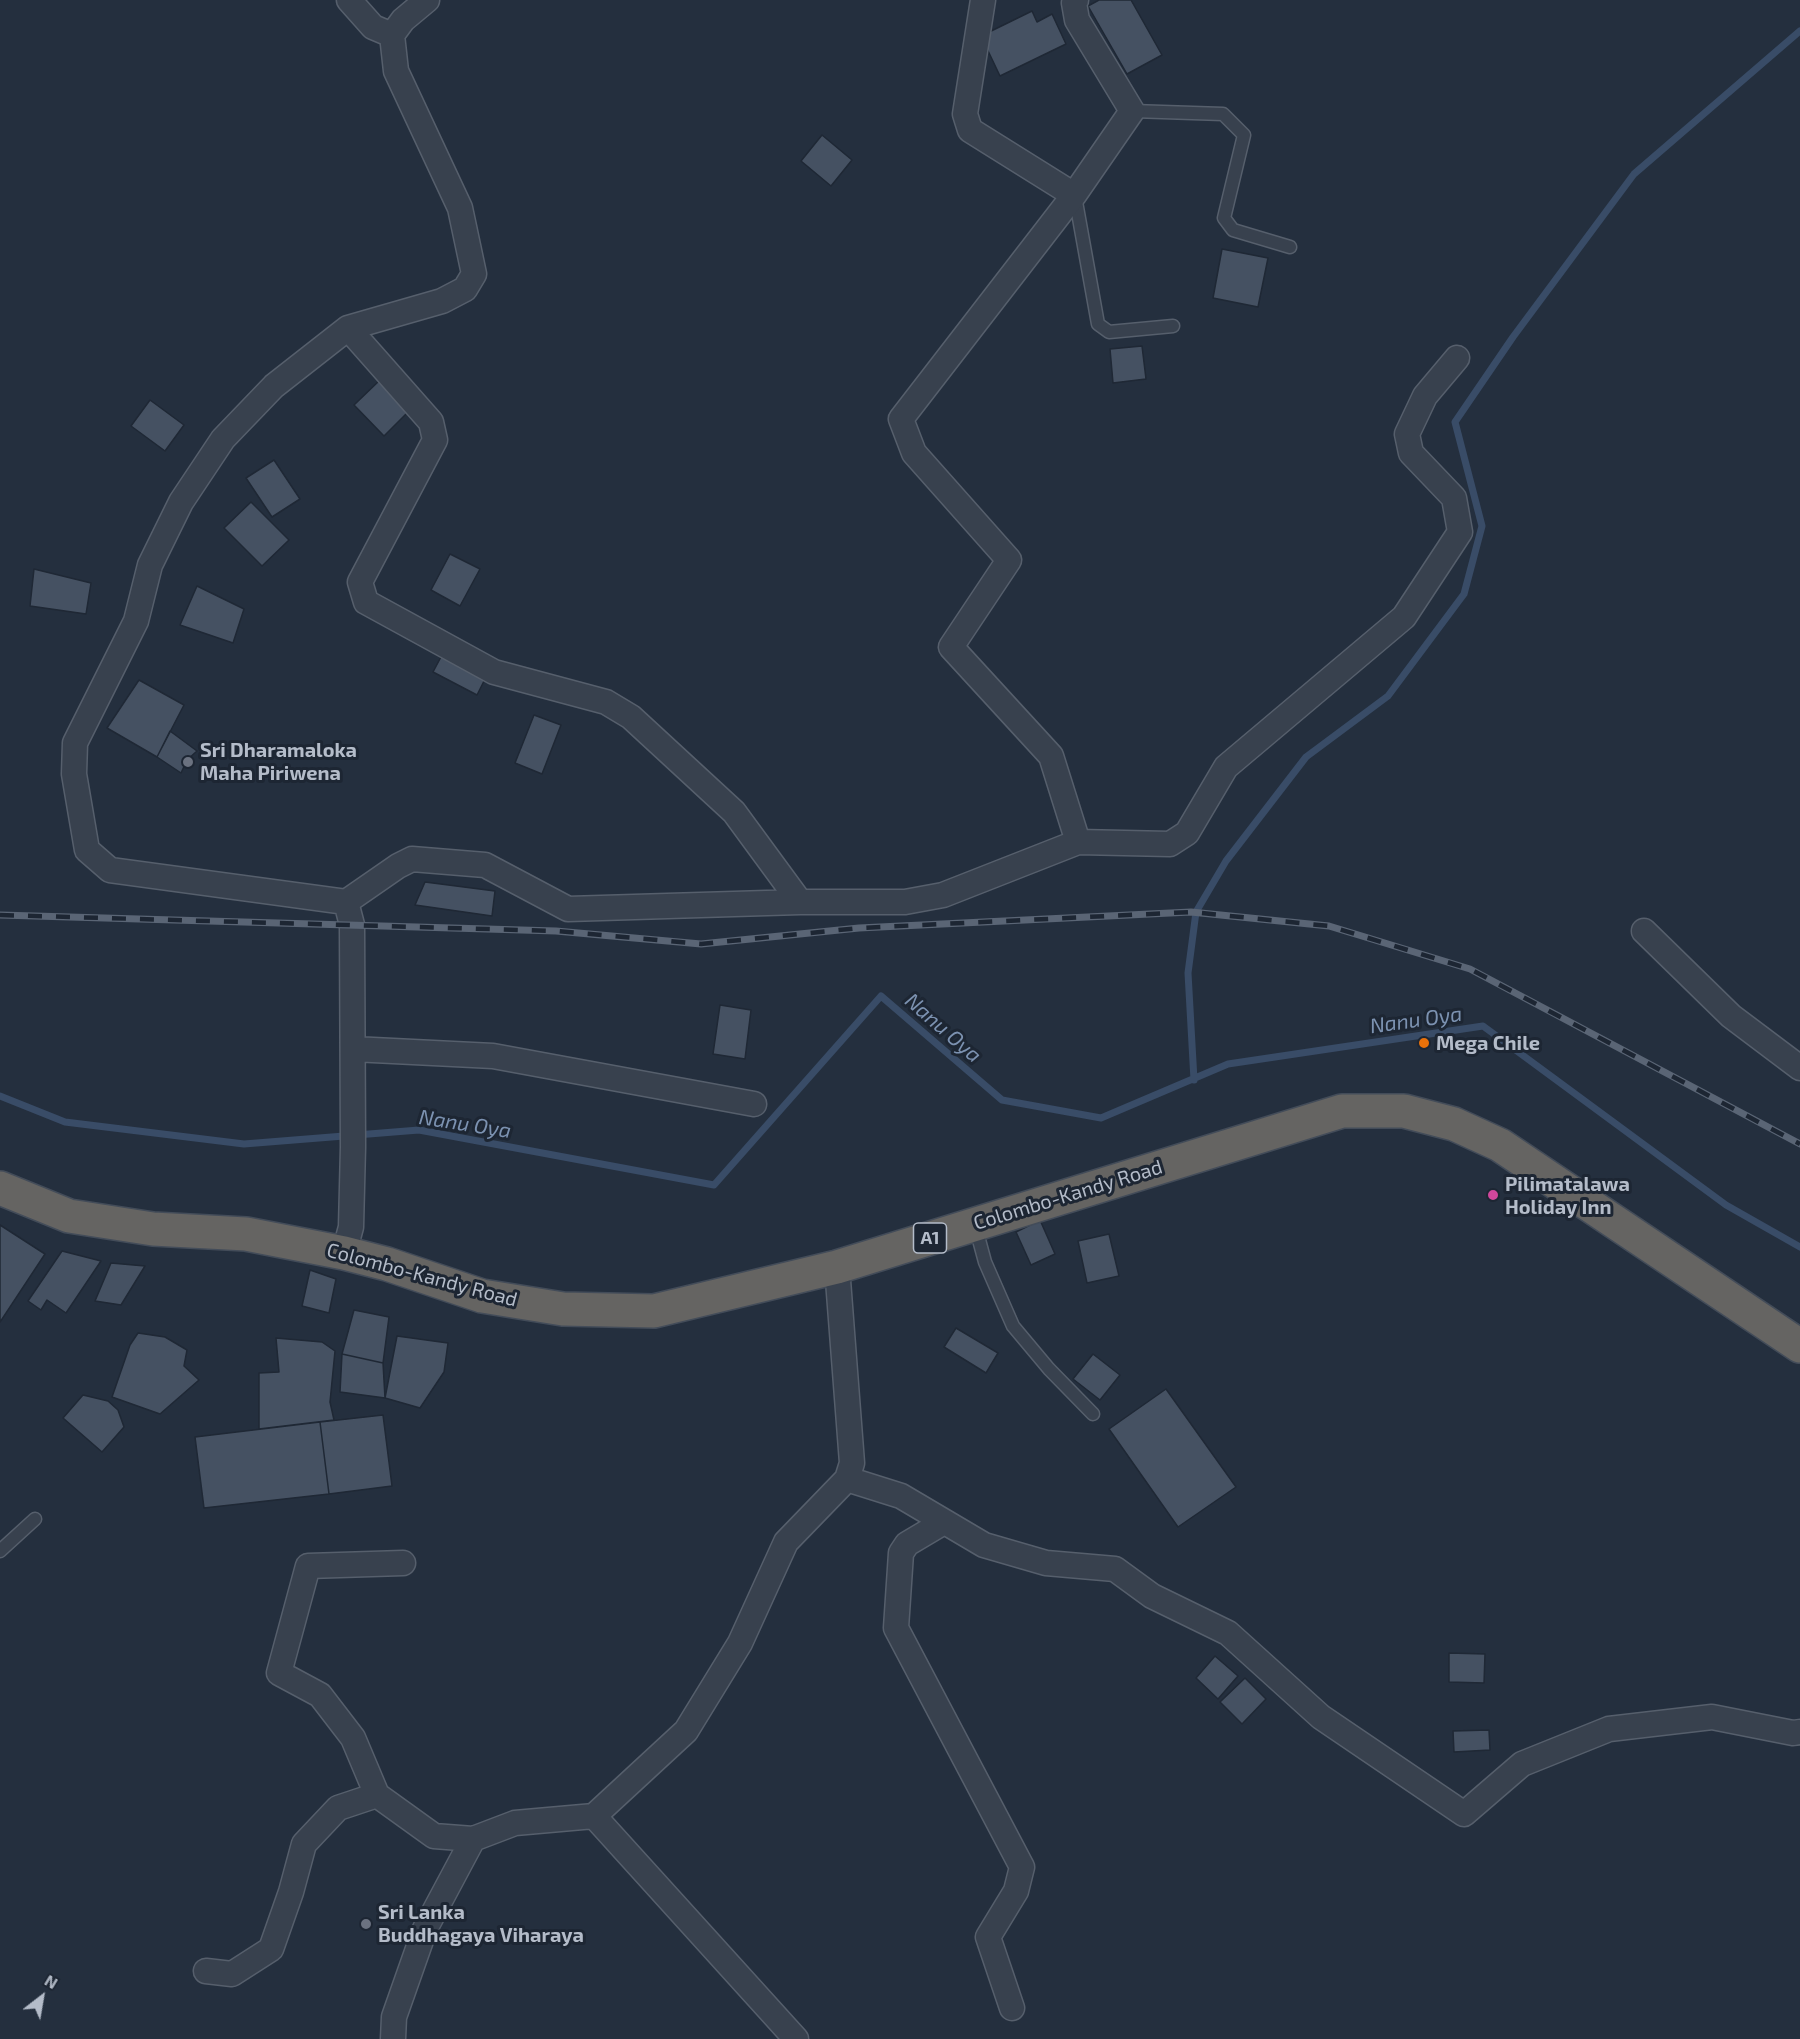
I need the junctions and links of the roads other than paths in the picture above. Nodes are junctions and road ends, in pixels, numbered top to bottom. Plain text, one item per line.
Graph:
1 (350, 0) edge
2 (427, 0) edge
3 (983, 0) edge
4 (1076, 0) edge
5 (392, 35) junction
6 (1132, 111) junction
7 (1074, 195) junction
8 (1290, 247) dead end
9 (1173, 326) dead end
10 (348, 328) junction
11 (1457, 358) dead end
12 (1077, 842) junction
13 (346, 902) junction
14 (800, 902) junction
15 (1644, 931) dead end
16 (353, 1049) junction
17 (1800, 1068) edge
18 (754, 1104) dead end
19 (0, 1188) edge
20 (974, 1224) junction
21 (344, 1252) junction
22 (837, 1267) junction
23 (1800, 1346) edge
24 (1093, 1414) dead end
25 (847, 1479) junction
26 (35, 1520) dead end
27 (944, 1522) junction
28 (0, 1551) edge
29 (403, 1563) dead end
30 (1800, 1732) edge
31 (377, 1795) junction
32 (594, 1816) junction
33 (473, 1839) junction
34 (206, 1971) dead end
35 (1012, 2008) dead end
36 (393, 2039) edge
37 (796, 2039) edge

1 - 5 street
2 - 5 street
3 - 7 street
4 - 6 street
5 - 10 street
6 - 7 street
6 - 8 lane
7 - 9 lane
7 - 12 street
10 - 13 street
10 - 14 street
11 - 12 street
12 - 14 street
13 - 14 street
13 - 16 street
15 - 17 street
16 - 18 street
16 - 21 street
19 - 21 highway, Colombo-Kandy Road / A1
20 - 22 highway, Colombo-Kandy Road / A1
20 - 23 highway, Colombo-Kandy Road / A1
20 - 24 lane
21 - 22 highway, Colombo-Kandy Road / A1
22 - 25 street
25 - 27 street
25 - 32 street
26 - 28 lane
27 - 30 street
27 - 35 street
29 - 31 street
31 - 33 street
31 - 34 street
32 - 33 street
32 - 37 street
33 - 36 street

